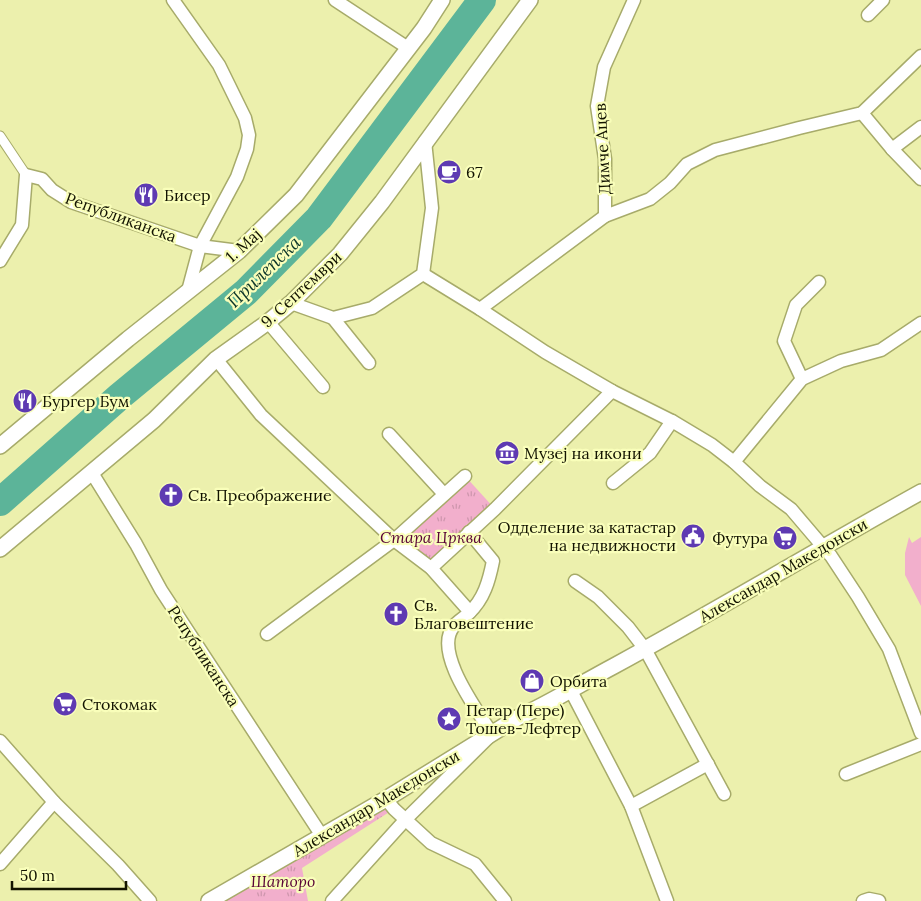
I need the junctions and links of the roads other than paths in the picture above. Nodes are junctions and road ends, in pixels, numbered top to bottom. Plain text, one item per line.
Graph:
1 (173, 0) edge
2 (335, 0) edge
3 (442, 0) edge
4 (530, 0) edge
5 (634, 0) edge
6 (883, 0) edge
7 (868, 15) dead end
8 (408, 48) junction
9 (921, 56) edge
10 (862, 113) junction
11 (921, 127) edge
12 (0, 136) edge
13 (425, 141) junction
14 (892, 149) junction
15 (26, 175) junction
16 (921, 179) edge
17 (605, 216) junction
18 (200, 246) junction
19 (239, 250) junction
20 (0, 261) edge
21 (423, 274) junction
22 (820, 282) dead end
23 (188, 291) junction
24 (291, 303) junction
25 (480, 309) junction
26 (333, 318) junction
27 (268, 322) junction
28 (921, 323) edge
29 (216, 359) junction
30 (370, 362) dead end
31 (802, 379) junction
32 (323, 387) dead end
33 (612, 391) junction
34 (672, 421) junction
35 (389, 434) dead end
36 (0, 446) edge
37 (734, 462) junction
38 (92, 473) junction
39 (465, 476) dead end
40 (613, 483) dead end
41 (921, 492) edge
42 (444, 494) junction
43 (469, 532) junction
44 (394, 540) junction
45 (824, 546) junction
46 (0, 549) edge
47 (431, 568) junction
48 (575, 582) dead end
49 (470, 612) junction
50 (267, 634) dead end
51 (644, 649) junction
52 (570, 690) junction
53 (921, 733) edge
54 (492, 734) junction
55 (0, 741) edge
56 (921, 744) edge
57 (708, 764) junction
58 (846, 774) dead end
59 (724, 794) dead end
60 (386, 799) junction
61 (54, 802) junction
62 (631, 806) junction
63 (406, 819) junction
64 (322, 836) junction
65 (0, 864) edge
66 (150, 901) edge
67 (209, 901) edge
68 (332, 901) edge
69 (505, 901) edge
70 (667, 901) edge
71 (863, 901) edge
72 (879, 901) edge

1 - 18 street
2 - 8 street
3 - 8 street, 1. Мај
4 - 13 street, 9. Септември
5 - 17 street, Димче Ацев
6 - 7 street
8 - 19 street, 1. Мај
9 - 10 street
10 - 14 street
10 - 17 street
11 - 14 street
12 - 15 street
13 - 21 street
13 - 24 street, 9. Септември
14 - 16 street
15 - 18 street, Републиканска
15 - 20 street
17 - 25 street
18 - 19 street, Републиканска
18 - 23 street
19 - 23 street, 1. Мај
21 - 25 street
21 - 26 street
22 - 31 street
23 - 36 street, 1. Мај
24 - 26 street
24 - 27 street, 9. Септември
25 - 33 street
26 - 30 street
27 - 29 street, 9. Септември
27 - 32 street
28 - 31 street
29 - 38 street, 9. Септември
29 - 44 street
31 - 37 street
33 - 34 street
33 - 43 street
34 - 37 street
34 - 40 street
35 - 42 street
37 - 45 street
38 - 46 street, 9. Септември
38 - 64 street, Републиканска
39 - 42 street
41 - 45 street, Александар Македонски
42 - 44 street
43 - 47 street
43 - 49 street
44 - 47 street
44 - 50 street
45 - 51 street, Александар Македонски
45 - 53 street
47 - 49 street
48 - 51 street
49 - 54 street
51 - 52 street, Александар Македонски
51 - 57 street
52 - 54 street, Александар Македонски
52 - 62 street
54 - 60 street, Александар Македонски
54 - 63 street, Александар Македонски
55 - 61 street
56 - 58 street
57 - 59 street
57 - 62 street
60 - 63 street
60 - 64 street, Александар Македонски
61 - 65 street
61 - 66 street
62 - 70 street
63 - 68 street, Александар Македонски
63 - 69 street
64 - 67 street, Александар Македонски
71 - 72 street

